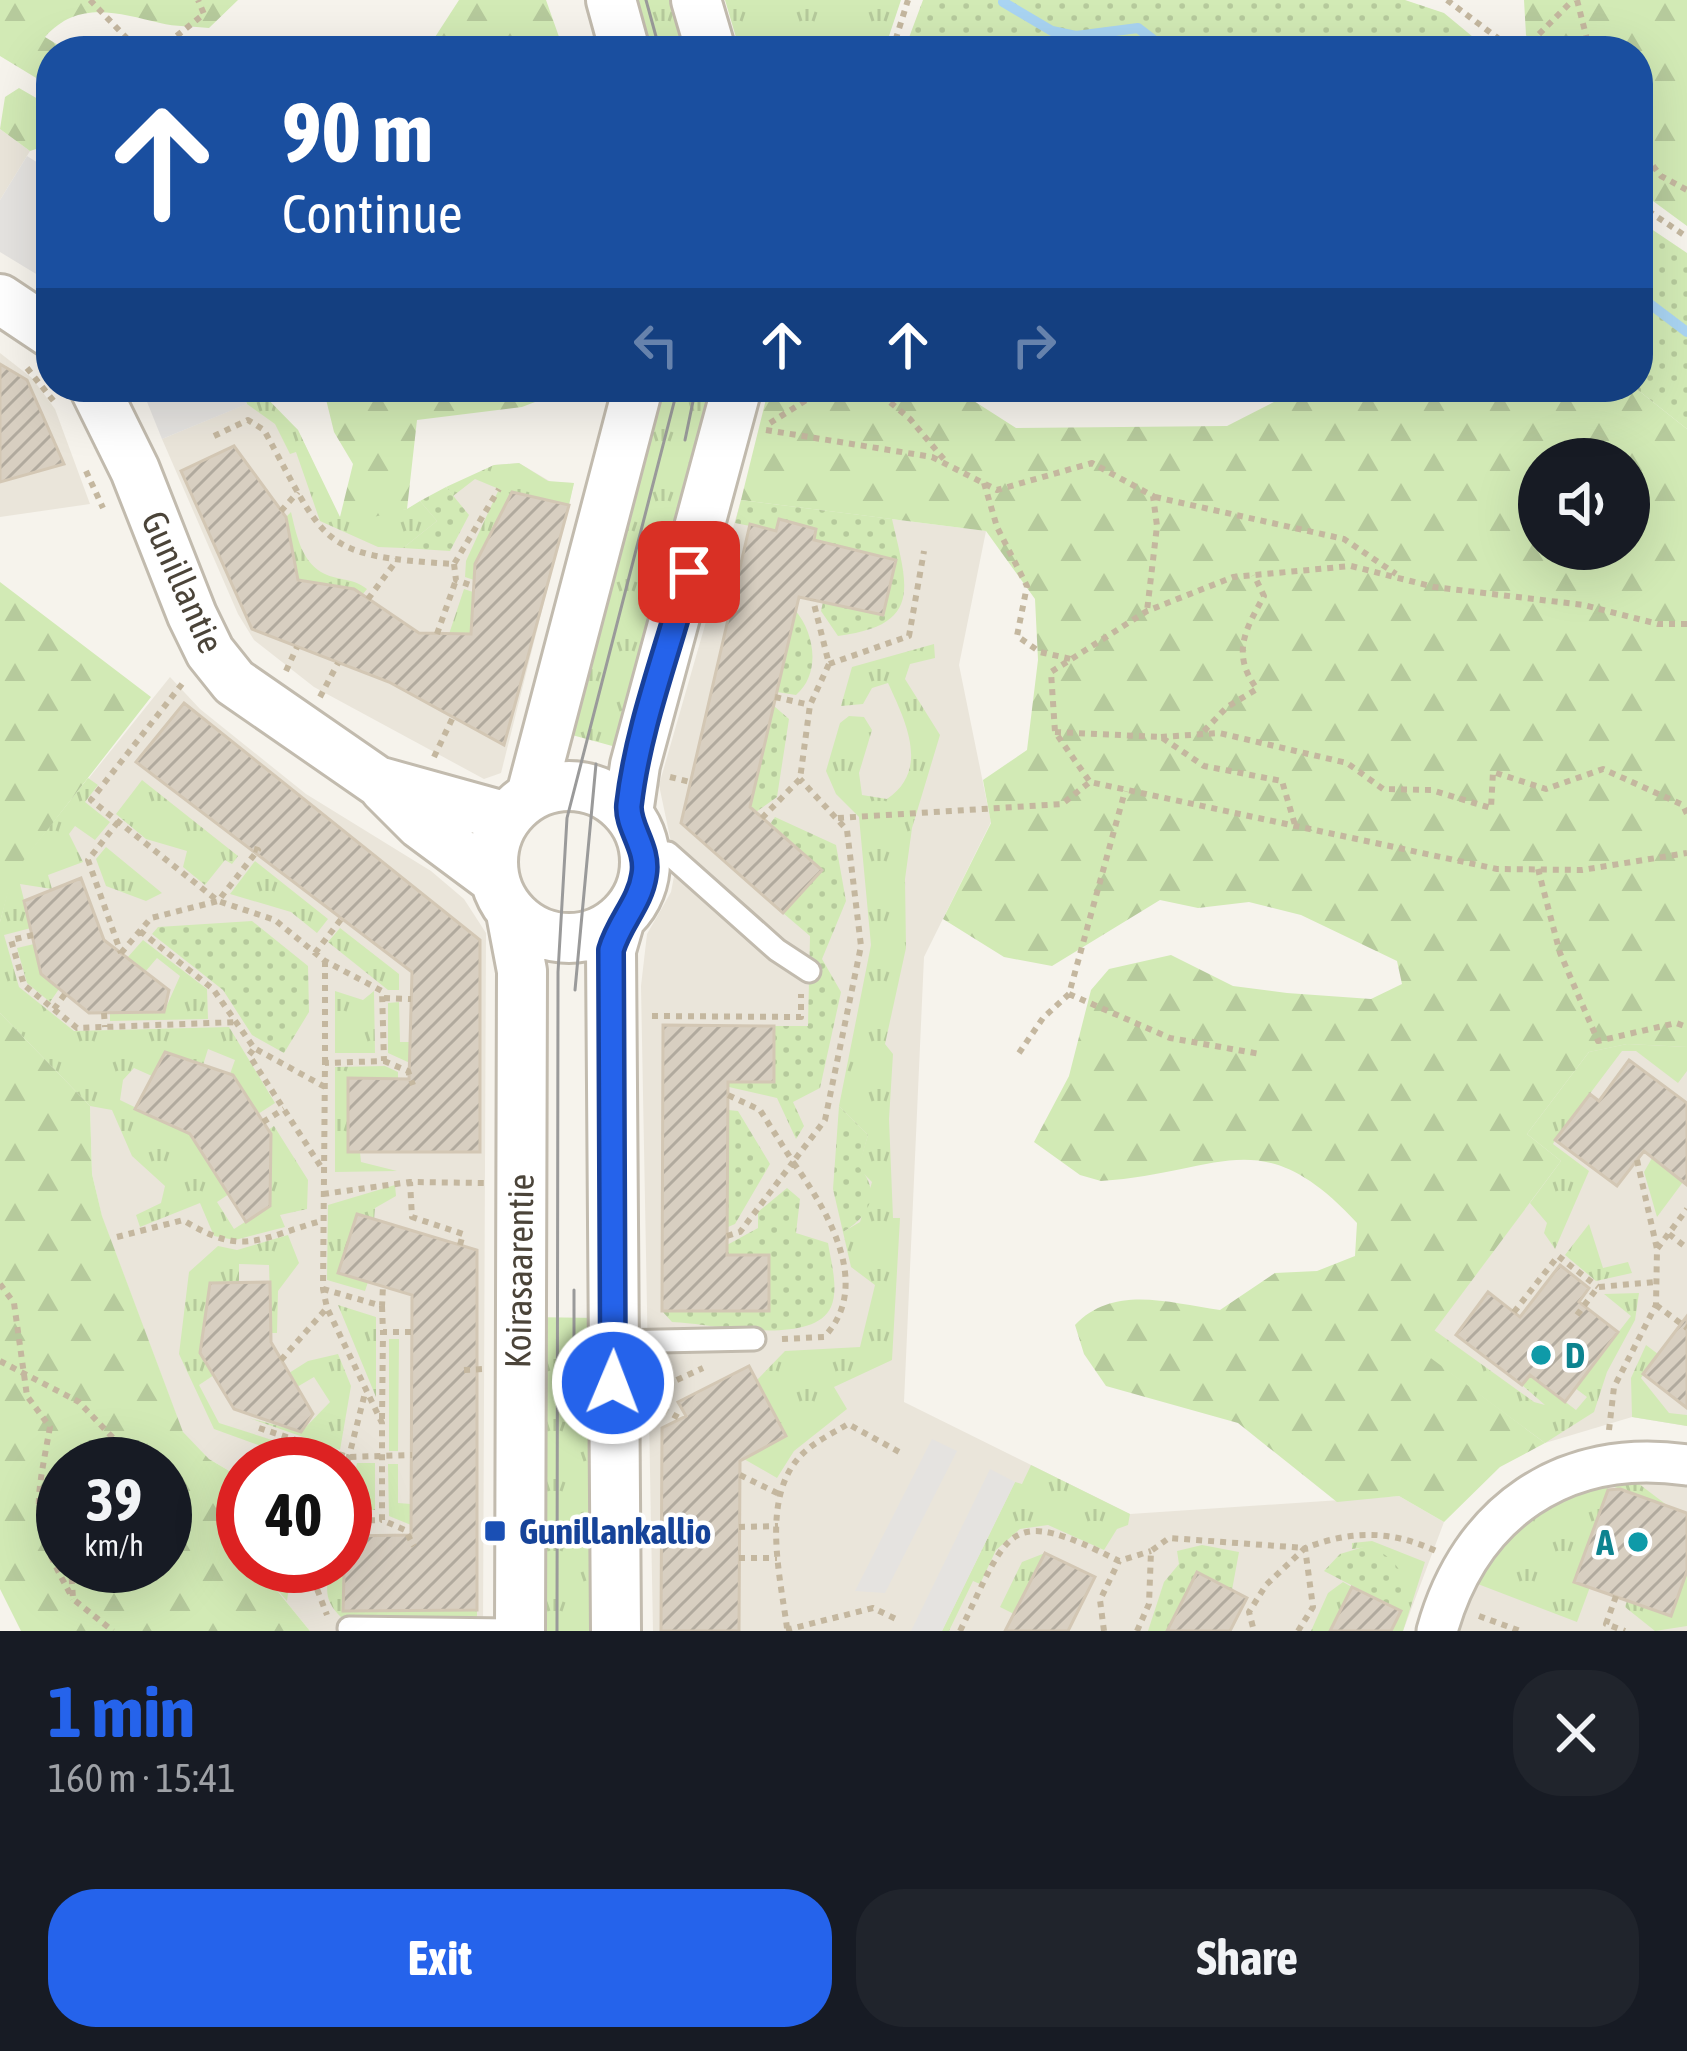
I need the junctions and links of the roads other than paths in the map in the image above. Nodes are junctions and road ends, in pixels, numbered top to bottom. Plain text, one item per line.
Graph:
1 (611, 0) edge
2 (697, 0) edge
3 (621, 36) edge
4 (707, 36) edge
5 (0, 299) edge
6 (35, 347) edge
7 (79, 402) edge
8 (634, 402) edge
9 (732, 402) edge
10 (376, 781) junction
11 (519, 806) junction
12 (637, 834) junction
13 (502, 896) junction
14 (620, 919) junction
15 (805, 977) road end
16 (754, 1339) road end
17 (613, 1342) junction
18 (1687, 1465) edge
19 (349, 1628) edge
20 (520, 1630) edge
21 (616, 1631) edge
22 (1437, 1631) edge

1 - 3 street
2 - 4 street
5 - 6 street
7 - 10 street, Gunillantie
8 - 11 street
9 - 12 street
10 - 11 street, Gunillantie
10 - 13 street, Gunillantie
11 - 12 street
11 - 13 street
12 - 14 street
12 - 15 lane
13 - 14 street
13 - 20 street, Koirasaarentie
14 - 17 street
16 - 17 lane
17 - 21 street
18 - 22 street
19 - 20 lane

